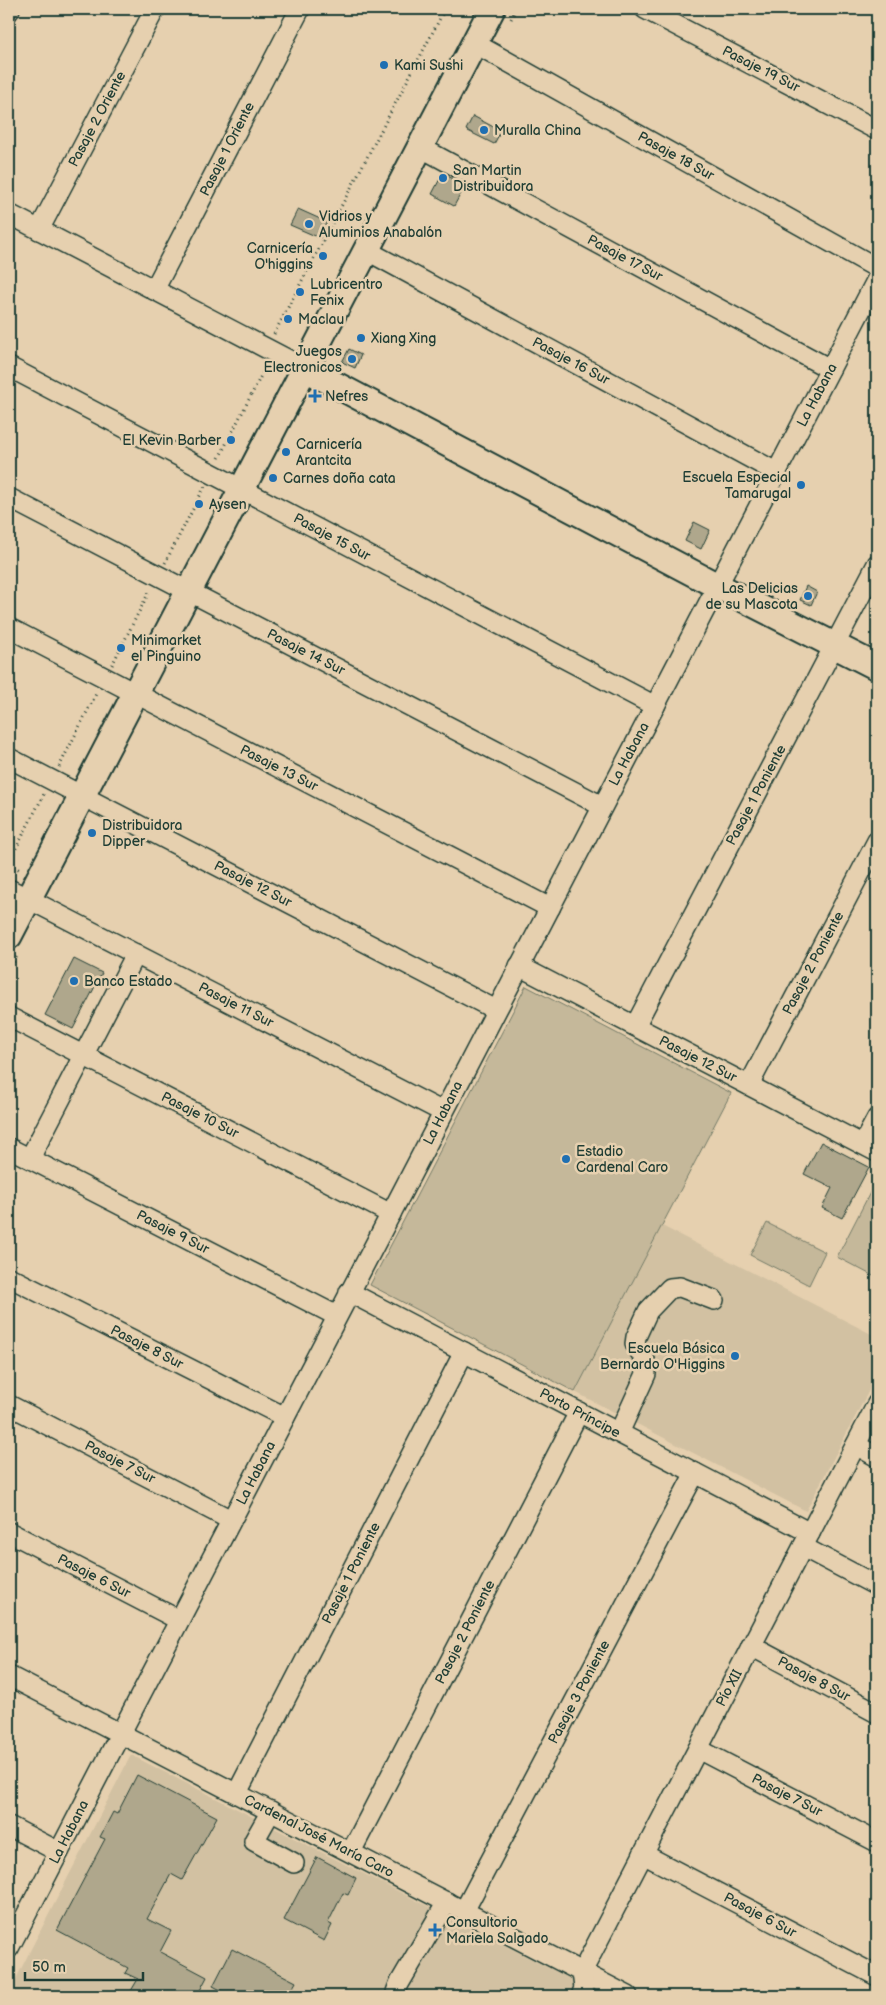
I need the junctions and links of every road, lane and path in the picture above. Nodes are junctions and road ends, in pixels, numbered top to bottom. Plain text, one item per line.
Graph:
1 (155, 9) edge
2 (300, 9) edge
3 (445, 9) edge
4 (492, 9) edge
5 (645, 9) edge
6 (474, 43) junction
7 (877, 130) edge
8 (420, 147) junction
9 (9, 214) edge
10 (39, 230) junction
11 (366, 250) junction
12 (877, 268) edge
13 (877, 279) edge
14 (154, 290) junction
15 (267, 349) junction
16 (9, 368) edge
17 (304, 368) junction
18 (830, 369) junction
19 (776, 472) junction
20 (211, 474) junction
21 (242, 489) junction
22 (9, 498) edge
23 (877, 564) edge
24 (158, 576) junction
25 (717, 585) junction
26 (188, 591) junction
27 (9, 628) edge
28 (835, 645) junction
29 (877, 667) edge
30 (105, 678) junction
31 (135, 693) junction
32 (655, 706) junction
33 (9, 758) edge
34 (52, 780) junction
35 (82, 796) junction
36 (602, 806) junction
37 (877, 841) edge
38 (9, 862) edge
39 (18, 894) edge
40 (550, 908) junction
41 (9, 936) edge
42 (136, 954) junction
43 (519, 966) junction
44 (496, 1010) junction
45 (9, 1017) edge
46 (635, 1026) junction
47 (83, 1055) junction
48 (749, 1085) junction
49 (443, 1112) junction
50 (877, 1118) edge
51 (9, 1148) edge
52 (870, 1148) edge
53 (30, 1158) junction
54 (391, 1214) junction
55 (9, 1277) edge
56 (349, 1292) junction
57 (714, 1300) dead end
58 (337, 1316) junction
59 (464, 1352) junction
60 (877, 1404) edge
61 (9, 1405) edge
62 (579, 1412) junction
63 (285, 1417) junction
64 (619, 1433) junction
65 (856, 1445) junction
66 (877, 1457) edge
67 (695, 1473) junction
68 (231, 1520) junction
69 (9, 1532) edge
70 (806, 1540) junction
71 (877, 1586) edge
72 (179, 1620) junction
73 (751, 1646) junction
74 (9, 1676) edge
75 (877, 1713) edge
76 (120, 1734) junction
77 (698, 1749) junction
78 (237, 1793) junction
79 (271, 1811) junction
80 (9, 1826) edge
81 (877, 1842) edge
82 (59, 1852) junction
83 (351, 1852) junction
84 (643, 1854) junction
85 (294, 1863) dead end
86 (446, 1902) junction
87 (464, 1911) junction
88 (9, 1948) edge
89 (582, 1972) junction
90 (877, 1976) edge
91 (398, 1996) edge
92 (581, 1996) edge
93 (628, 1996) edge

1 - 10 street, Pasaje 2 Oriente
2 - 14 street, Pasaje 1 Oriente
3 - 15 path
4 - 6 main road
5 - 7 street, Pasaje 19 Sur
6 - 8 main road
6 - 12 street, Pasaje 18 Sur
8 - 11 main road
8 - 18 street, Pasaje 17 Sur
9 - 10 street
10 - 14 street
11 - 17 main road
11 - 19 street, Pasaje 16 Sur
13 - 18 street, La Habana
14 - 15 street
15 - 17 street
15 - 20 path
16 - 20 street, Pasaje 15 Sur
17 - 21 main road
17 - 25 main road
18 - 19 street, La Habana
19 - 25 street, La Habana
20 - 21 street, Pasaje 15 Sur
20 - 24 path
21 - 26 main road
21 - 32 street, Pasaje 15 Sur
22 - 24 street, Pasaje 14 Sur
23 - 28 street, Pasaje 1 Poniente
24 - 26 street, Pasaje 14 Sur
24 - 30 path
25 - 28 main road
25 - 32 street, La Habana
26 - 31 main road
26 - 36 street, Pasaje 14 Sur
27 - 30 street, Pasaje 13 Sur
28 - 29 main road
28 - 46 street, Pasaje 1 Poniente
30 - 31 street, Pasaje 13 Sur
30 - 34 path
31 - 35 main road
31 - 40 street, Pasaje 13 Sur
32 - 36 street, La Habana
33 - 34 street, Pasaje 12 Sur
34 - 35 street, Pasaje 12 Sur
34 - 38 path
35 - 39 main road
35 - 44 street, Pasaje 12 Sur
36 - 40 street, La Habana
37 - 48 street, Pasaje 2 Poniente
39 - 41 main road
39 - 42 street, Pasaje 11 Sur
40 - 43 street, La Habana
42 - 47 street
42 - 49 street, Pasaje 11 Sur
43 - 44 street, La Habana
43 - 46 street, Pasaje 12 Sur
44 - 49 street, La Habana
45 - 47 street, Pasaje 10 Sur
46 - 48 street, Pasaje 12 Sur
47 - 53 street
47 - 54 street, Pasaje 10 Sur
48 - 52 street, Pasaje 12 Sur
49 - 54 street, La Habana
50 - 52 street
51 - 53 street, Pasaje 9 Sur
53 - 58 street, Pasaje 9 Sur
54 - 56 street, La Habana
55 - 63 street, Pasaje 8 Sur
56 - 58 street, La Habana
56 - 59 street, Porto Príncipe
57 - 64 street
58 - 63 street, La Habana
59 - 62 street, Porto Príncipe
59 - 78 street, Pasaje 1 Poniente
60 - 65 street, Pío XII
61 - 68 street, Pasaje 7 Sur
62 - 64 street, Porto Príncipe
62 - 83 street, Pasaje 2 Poniente
63 - 68 street, La Habana
64 - 67 street, Porto Príncipe
65 - 66 street
65 - 70 street, Pío XII
67 - 70 street, Porto Príncipe
67 - 87 street, Pasaje 3 Poniente
68 - 72 street, La Habana
69 - 72 street, Pasaje 6 Sur
70 - 71 street
70 - 73 street, Pío XII
72 - 76 street, La Habana
73 - 75 street, Pasaje 8 Sur
73 - 77 street, Pío XII
74 - 76 street, Cardenal José María Caro
76 - 78 street, Cardenal José María Caro
76 - 82 street, La Habana
77 - 81 street, Pasaje 7 Sur
77 - 84 street, Pío XII
78 - 79 street, Cardenal José María Caro
79 - 83 street, Cardenal José María Caro
79 - 85 street
80 - 82 street
82 - 88 street, La Habana
83 - 86 street, Cardenal José María Caro
84 - 89 street, Pío XII
84 - 90 street, Pasaje 6 Sur
86 - 87 street, Cardenal José María Caro
86 - 91 street
87 - 89 street, Cardenal José María Caro
89 - 92 street
89 - 93 street, Cardenal José María Caro

